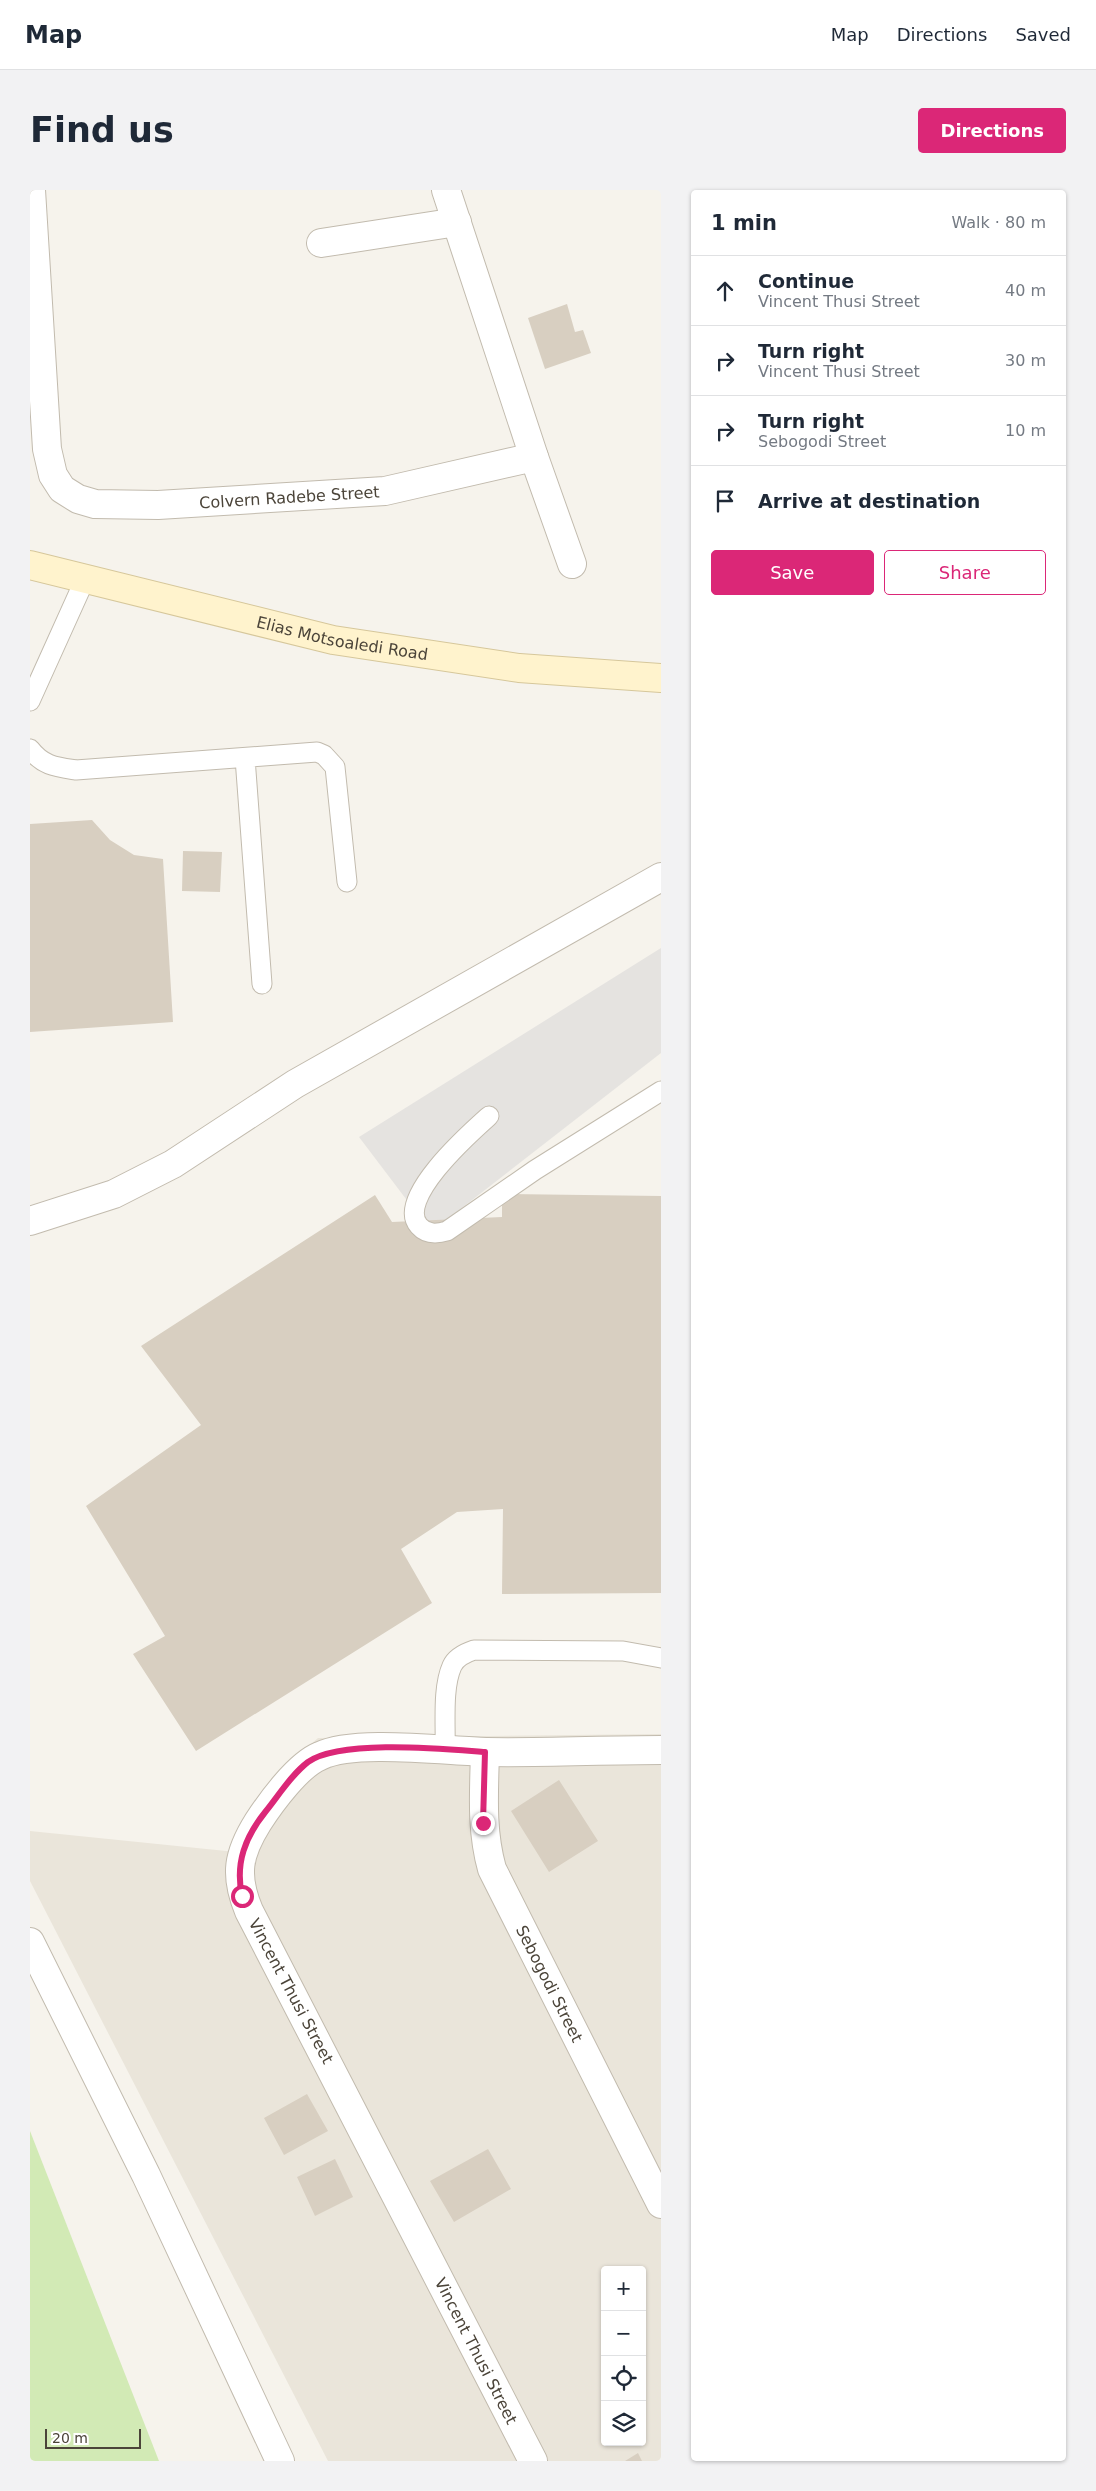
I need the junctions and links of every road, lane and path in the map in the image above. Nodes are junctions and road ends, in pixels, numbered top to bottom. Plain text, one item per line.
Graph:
1 (31, 190) edge
2 (446, 190) edge
3 (457, 222) junction
4 (321, 243) dead end
5 (33, 268) edge
6 (534, 457) junction
7 (572, 564) dead end
8 (30, 565) edge
9 (86, 577) junction
10 (661, 678) edge
11 (30, 701) edge
12 (30, 749) edge
13 (245, 758) junction
14 (661, 877) edge
15 (348, 882) dead end
16 (262, 984) dead end
17 (661, 1091) edge
18 (489, 1116) dead end
19 (30, 1221) edge
20 (661, 1658) edge
21 (445, 1749) junction
22 (661, 1750) edge
23 (485, 1752) junction
24 (30, 1942) edge
25 (661, 2204) edge
26 (280, 2461) edge
27 (533, 2461) edge

1 - 5 street
2 - 3 street
3 - 4 street
3 - 6 street
5 - 6 street, Colvern Radebe Street
6 - 7 street
8 - 9 main road, Elias Motsoaledi Road
9 - 10 main road, Elias Motsoaledi Road
9 - 11 lane
12 - 13 lane
13 - 15 lane
13 - 16 lane
14 - 19 street
17 - 18 lane
20 - 21 lane
21 - 23 street, Vincent Thusi Street
21 - 27 street, Vincent Thusi Street
22 - 23 street, Vincent Thusi Street
23 - 25 street, Sebogodi Street
24 - 26 street

